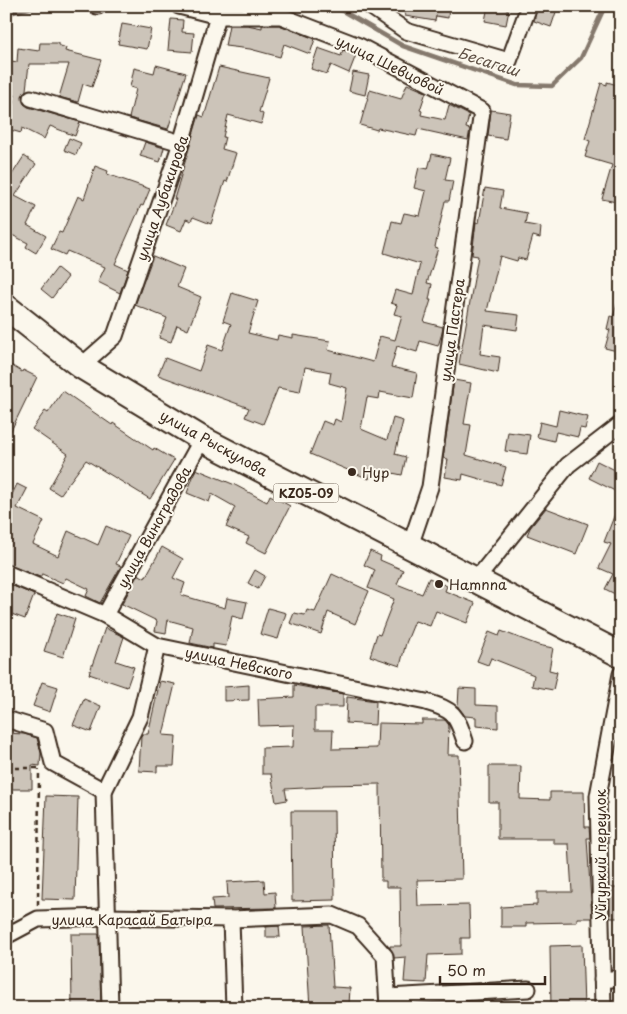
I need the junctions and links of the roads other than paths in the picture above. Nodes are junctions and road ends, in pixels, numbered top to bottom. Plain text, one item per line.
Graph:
1 (179, 6) edge
2 (370, 6) edge
3 (529, 6) edge
4 (218, 16) junction
5 (31, 98) dead end
6 (482, 111) joint
7 (181, 143) junction
8 (6, 306) edge
9 (82, 366) junction
10 (621, 424) edge
11 (202, 439) junction
12 (410, 546) junction
13 (6, 573) edge
14 (476, 580) junction
15 (105, 615) junction
16 (157, 646) junction
17 (621, 655) edge
18 (621, 674) edge
19 (6, 719) edge
20 (465, 741) dead end
21 (104, 791) junction
22 (107, 917) junction
23 (231, 919) junction
24 (6, 936) edge
25 (621, 978) edge
26 (602, 980) junction
27 (528, 989) dead end
28 (388, 1002) edge
29 (110, 1008) edge
30 (234, 1008) edge
31 (603, 1008) edge

1 - 4 street, улица Шевцовой
2 - 3 street
4 - 6 street, улица Шевцовой
4 - 7 street, улица Аубакирова
5 - 7 street
6 - 12 street, улица Пастера
7 - 9 street, улица Аубакирова
8 - 9 main road, улица Рыскулова / KZ05-09
9 - 11 main road, улица Рыскулова / KZ05-09
10 - 14 street
11 - 12 main road, улица Рыскулова / KZ05-09
11 - 15 street, улица Виноградова
12 - 14 main road, улица Рыскулова / KZ05-09
13 - 15 street, улица Невского
14 - 17 main road, улица Рыскулова / KZ05-09
15 - 16 street, улица Невского
16 - 20 street, улица Невского
16 - 21 street
18 - 26 street, Уйгуркий переулок
19 - 21 street
21 - 22 street
22 - 23 street, улица Карасай Батыра
22 - 24 street, улица Карасай Батыра
22 - 29 street
23 - 28 street, улица Карасай Батыра
23 - 30 street, улица Карасай Батыра
25 - 26 street
26 - 31 street, Уйгуркий переулок
27 - 28 street, улица Карасай Батыра

